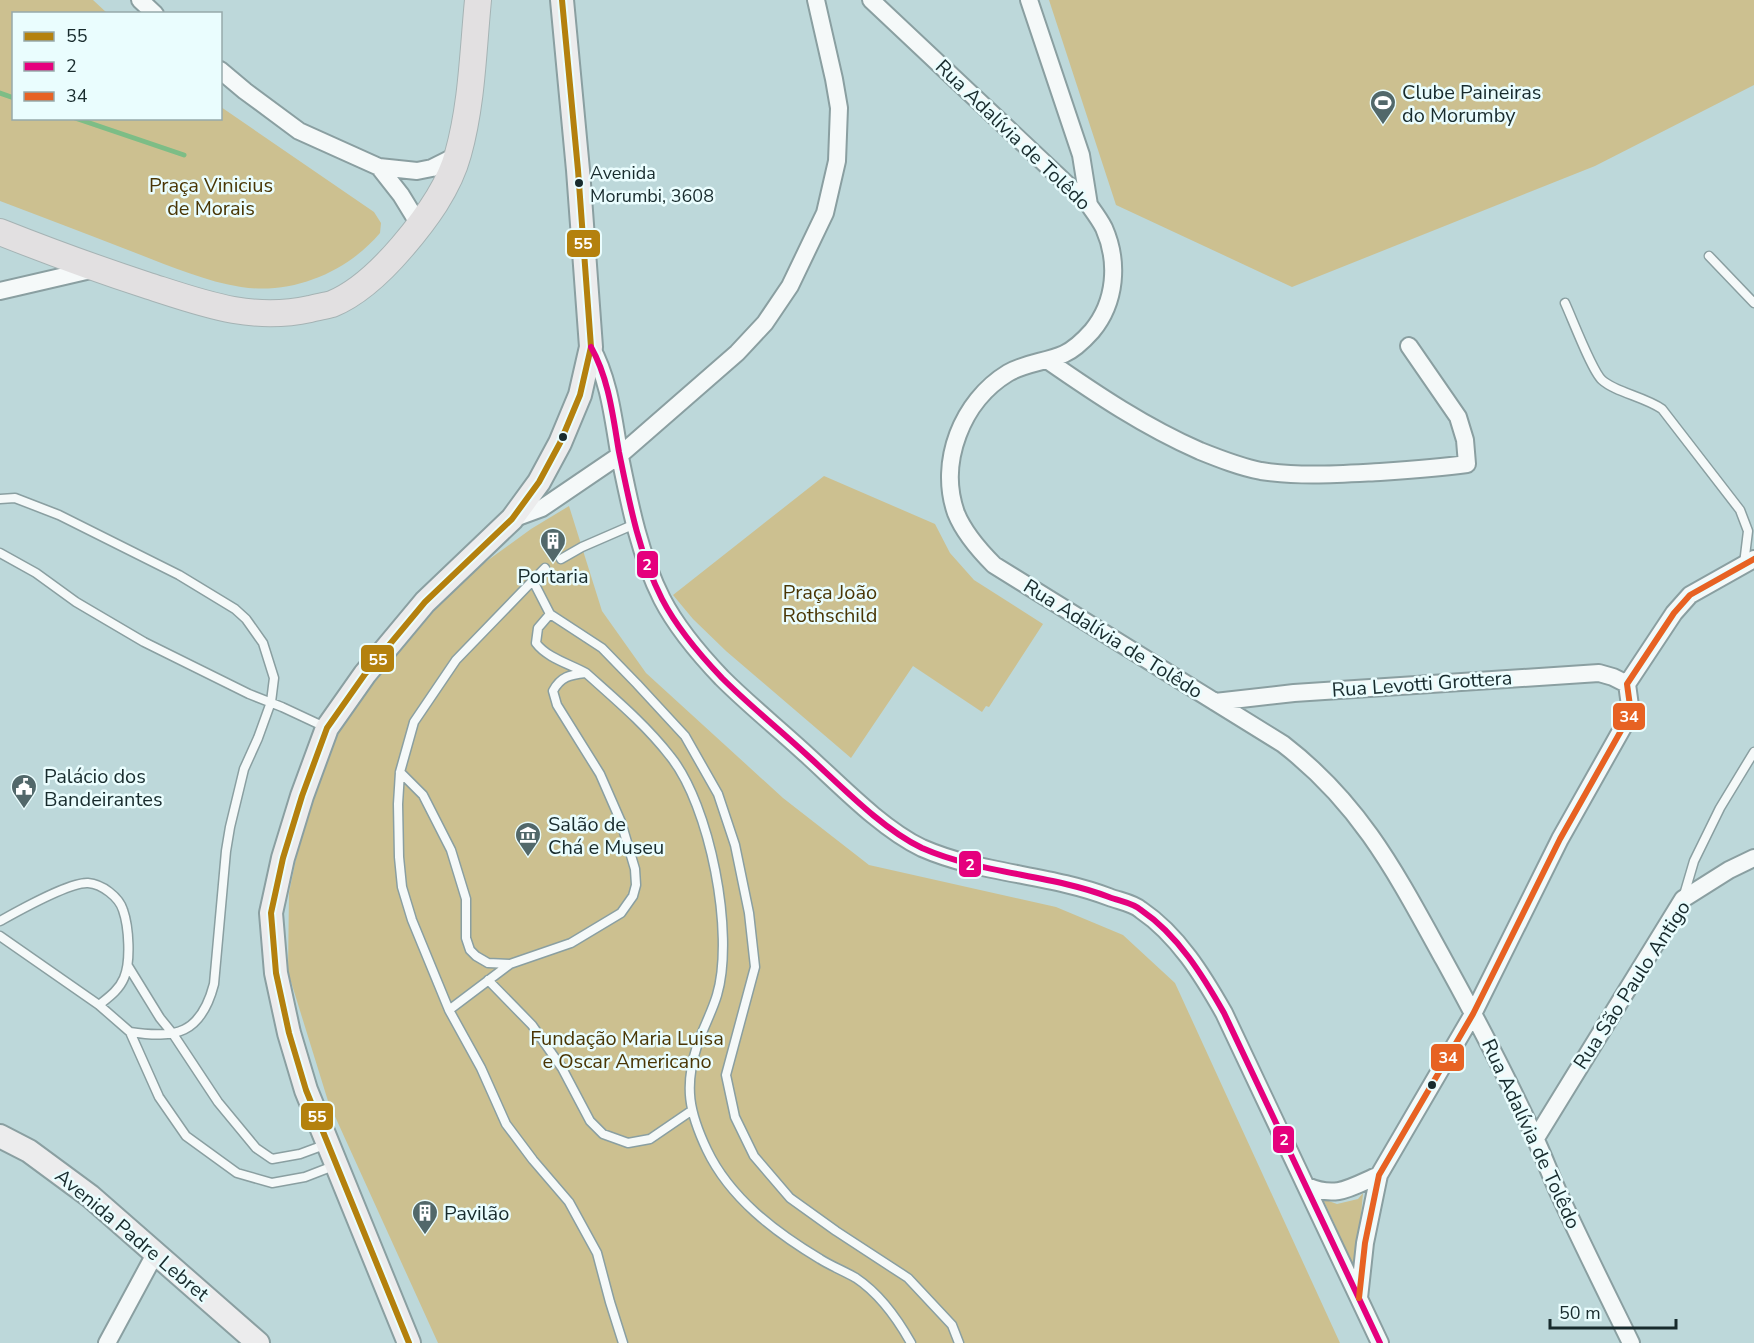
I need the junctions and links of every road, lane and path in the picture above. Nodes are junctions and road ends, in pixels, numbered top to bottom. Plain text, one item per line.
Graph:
1 (140, 0) edge
2 (478, 0) edge
3 (562, 0) edge
4 (816, 0) edge
5 (871, 0) edge
6 (1029, 0) edge
7 (153, 12) edge
8 (222, 72) edge
9 (458, 155) junction
10 (379, 166) junction
11 (1089, 205) junction
12 (420, 226) junction
13 (0, 232) edge
14 (1709, 256) dead end
15 (96, 269) junction
16 (0, 291) edge
17 (1565, 303) dead end
18 (1754, 303) edge
19 (1410, 346) dead end
20 (591, 347) junction
21 (1047, 360) junction
22 (620, 455) junction
23 (0, 499) edge
24 (512, 519) junction
25 (636, 524) junction
26 (0, 554) edge
27 (561, 559) dead end
28 (1749, 562) edge
29 (544, 568) dead end
30 (532, 579) junction
31 (550, 614) junction
32 (586, 673) junction
33 (1627, 684) junction
34 (271, 702) junction
35 (1215, 702) junction
36 (327, 729) junction
37 (1754, 752) edge
38 (400, 772) junction
39 (1754, 858) edge
40 (1683, 899) junction
41 (0, 921) edge
42 (0, 936) edge
43 (510, 964) junction
44 (128, 966) junction
45 (488, 981) junction
46 (99, 1005) junction
47 (449, 1010) junction
48 (1473, 1014) junction
49 (130, 1032) junction
50 (173, 1034) junction
51 (691, 1111) junction
52 (0, 1136) edge
53 (1536, 1138) junction
54 (328, 1144) junction
55 (337, 1165) junction
56 (1378, 1175) junction
57 (1307, 1186) junction
58 (155, 1254) junction
59 (1359, 1298) junction
60 (106, 1343) edge
61 (258, 1343) edge
62 (409, 1343) edge
63 (623, 1343) edge
64 (911, 1343) edge
65 (959, 1343) edge
66 (1380, 1343) edge
67 (1631, 1343) edge

1 - 7 street
2 - 9 main road
3 - 20 main road
4 - 22 street
5 - 11 street, Rua Adalívia de Tolêdo
6 - 11 street
8 - 10 street
9 - 10 street
9 - 12 main road
10 - 12 street
11 - 21 street, Rua Adalívia de Tolêdo
12 - 15 main road
13 - 15 main road
14 - 18 lane
15 - 16 street
17 - 28 lane
19 - 21 street
20 - 22 street
20 - 24 main road
21 - 35 street, Rua Adalívia de Tolêdo
22 - 24 street
22 - 25 street
23 - 34 lane
24 - 36 main road
25 - 27 lane
25 - 57 street
26 - 34 lane
28 - 33 street
29 - 30 lane
30 - 31 lane
30 - 38 lane
31 - 32 lane
31 - 65 lane
32 - 43 lane
32 - 51 lane
33 - 35 street, Rua Levotti Grottera
33 - 48 street
34 - 36 lane
34 - 50 lane
35 - 48 street, Rua Adalívia de Tolêdo
36 - 54 main road
37 - 40 lane
38 - 43 lane
38 - 47 lane
39 - 40 street, Rua São Paulo Antigo
40 - 53 street, Rua São Paulo Antigo
41 - 44 lane
42 - 46 lane
43 - 45 lane
44 - 46 lane
44 - 50 lane
45 - 47 lane
45 - 51 lane
46 - 49 lane
47 - 63 lane
48 - 53 street, Rua Adalívia de Tolêdo
48 - 56 street
49 - 50 lane
49 - 55 lane
50 - 54 lane
51 - 64 lane
52 - 58 main road, Avenida Padre Lebret
53 - 67 street, Rua Adalívia de Tolêdo
54 - 55 main road
55 - 62 main road
56 - 57 street
56 - 59 street
57 - 59 street
58 - 60 street
58 - 61 main road, Avenida Padre Lebret
59 - 66 street

